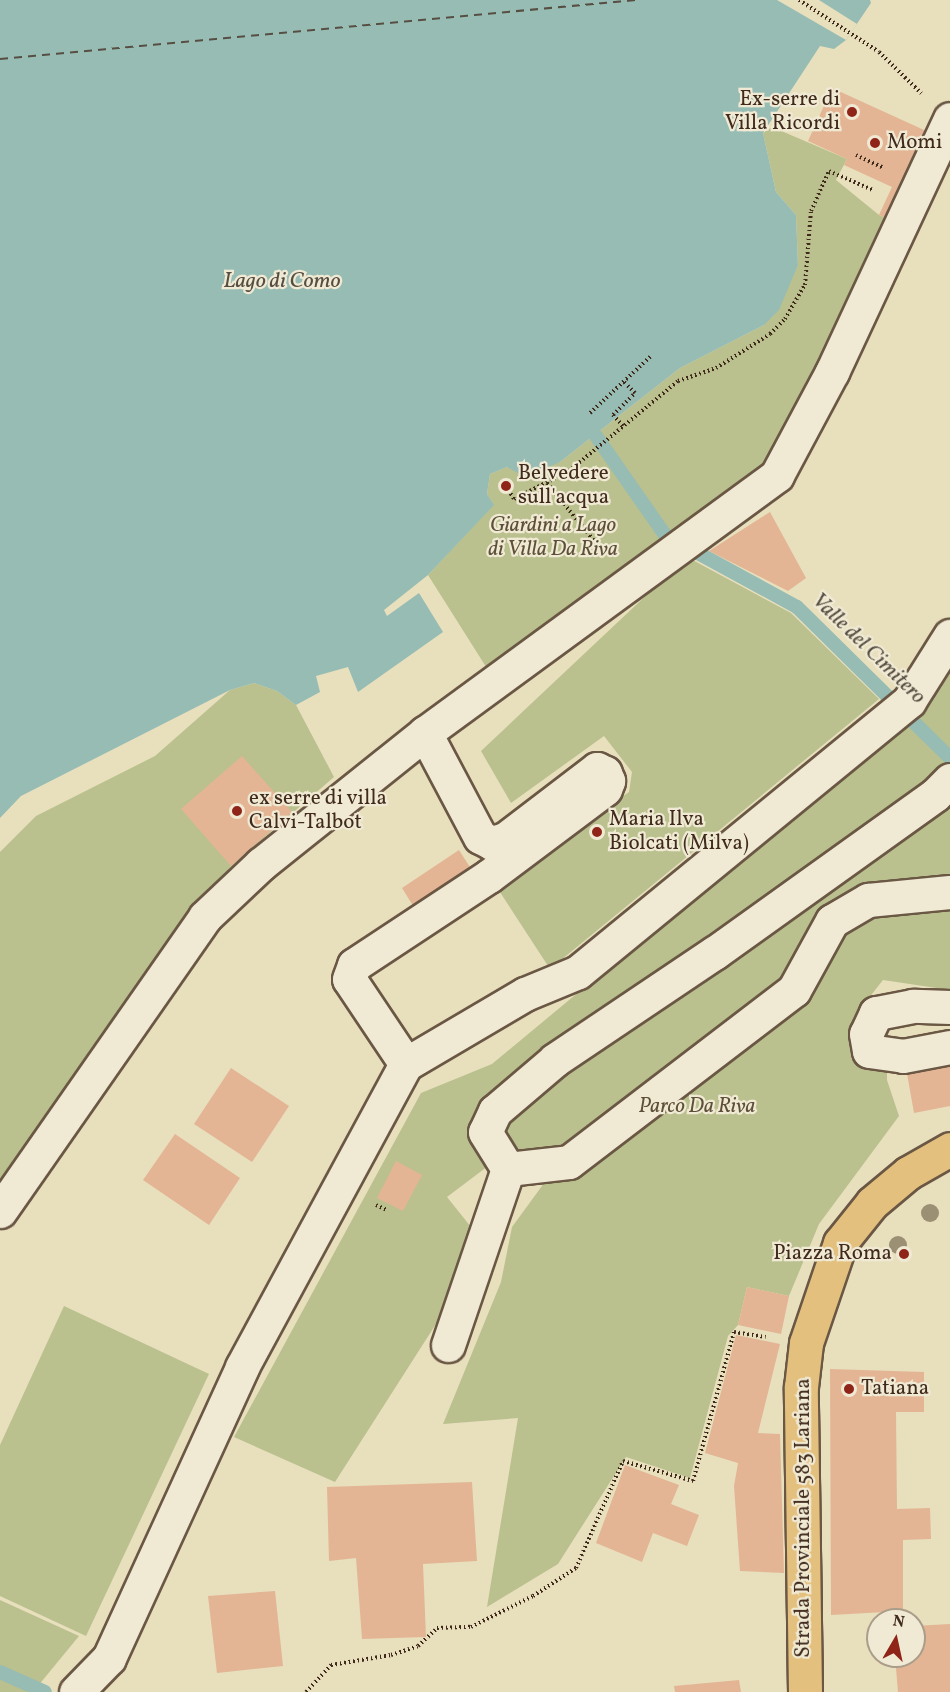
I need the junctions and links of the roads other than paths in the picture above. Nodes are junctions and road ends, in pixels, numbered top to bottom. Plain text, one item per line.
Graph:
1 (950, 120) edge
2 (950, 636) edge
3 (425, 733) junction
4 (946, 784) edge
5 (950, 892) edge
6 (950, 1007) edge
7 (950, 1047) edge
8 (406, 1064) junction
9 (950, 1149) edge
10 (508, 1169) junction
11 (0, 1211) edge
12 (448, 1345) dead end
13 (76, 1692) edge
14 (806, 1692) edge

1 - 3 street
2 - 8 street
3 - 8 street
3 - 11 street
4 - 10 street
5 - 10 street
6 - 7 street
8 - 13 street
9 - 14 main road, Strada Provinciale 583 Lariana
10 - 12 street

